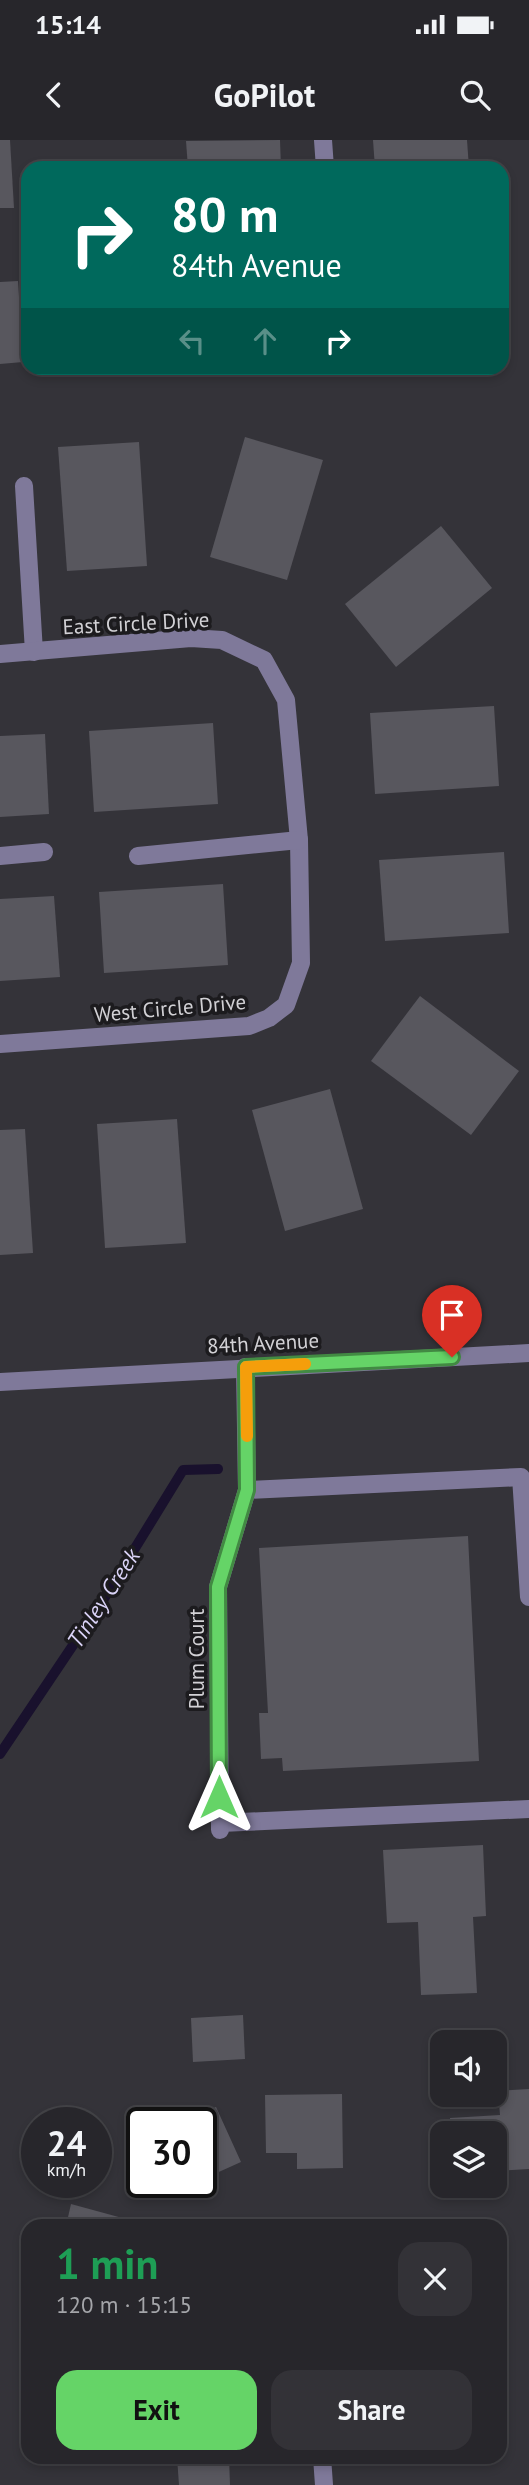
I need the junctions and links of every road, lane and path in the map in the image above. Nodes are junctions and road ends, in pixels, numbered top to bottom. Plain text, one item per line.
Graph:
1 (323, 140) edge
2 (324, 161) edge
3 (24, 486) dead end
4 (34, 652) junction
5 (0, 654) edge
6 (299, 834) junction
7 (44, 852) dead end
8 (0, 856) edge
9 (138, 856) dead end
10 (0, 1044) edge
11 (529, 1353) edge
12 (246, 1367) junction
13 (0, 1382) edge
14 (247, 1490) junction
15 (529, 1597) edge
16 (529, 1809) edge
17 (322, 2464) edge
18 (324, 2485) edge

1 - 2 street
3 - 4 street
4 - 5 street, East Circle Drive
4 - 6 street, East Circle Drive
6 - 9 street
6 - 10 street, West Circle Drive
7 - 8 street
11 - 12 street, 84th Avenue
12 - 13 street, 84th Avenue
12 - 14 street, Plum Court
14 - 15 street
14 - 16 street, Plum Court
17 - 18 street

